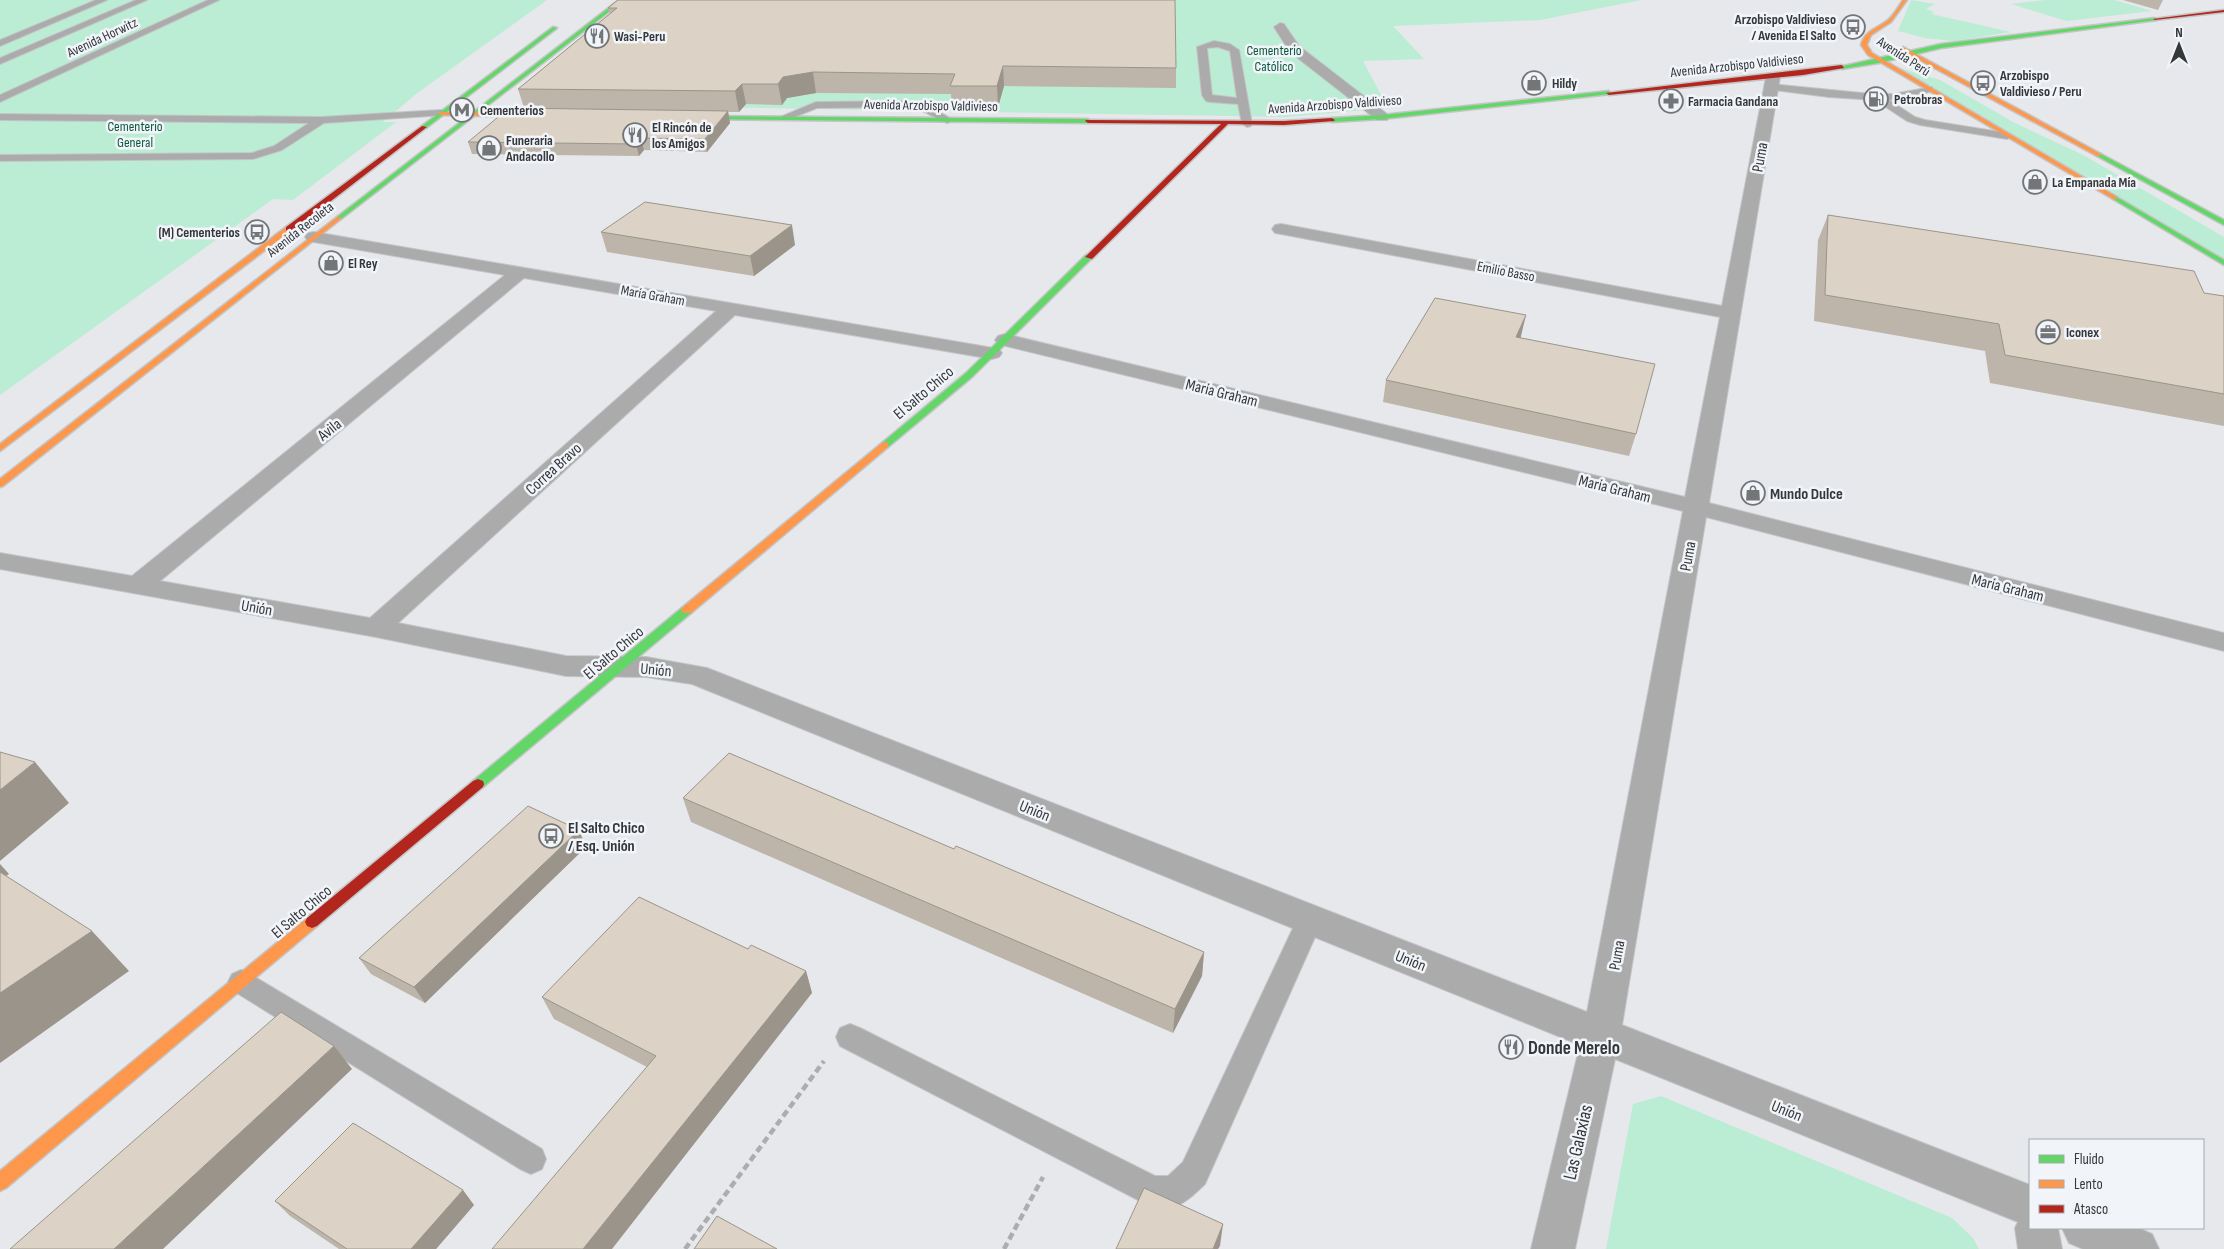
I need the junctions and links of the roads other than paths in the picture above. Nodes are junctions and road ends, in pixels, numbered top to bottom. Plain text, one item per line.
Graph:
1 (103, 0) edge
2 (143, 0) edge
3 (215, 0) edge
4 (622, 0) edge
5 (1905, 0) edge
6 (2221, 13) edge
7 (566, 20) dead end
8 (1280, 27) dead end
9 (1892, 32) junction
10 (1916, 39) dead end
11 (0, 43) edge
12 (1956, 44) junction
13 (1909, 53) junction
14 (0, 61) edge
15 (1879, 61) junction
16 (1772, 82) junction
17 (1968, 83) junction
18 (1928, 89) junction
19 (1876, 96) junction
20 (0, 99) edge
21 (1243, 101) junction
22 (0, 110) edge
23 (441, 113) junction
24 (475, 114) junction
25 (549, 115) edge
26 (0, 117) edge
27 (686, 117) edge
28 (1382, 117) junction
29 (321, 120) junction
30 (1225, 124) junction
31 (1247, 124) junction
32 (2007, 136) junction
33 (0, 158) edge
34 (2224, 223) edge
35 (1281, 229) dead end
36 (314, 237) junction
37 (2224, 263) edge
38 (520, 272) junction
39 (731, 308) junction
40 (1730, 313) junction
41 (999, 346) junction
42 (0, 448) edge
43 (0, 484) edge
44 (1695, 507) junction
45 (0, 562) edge
46 (137, 586) junction
47 (376, 628) junction
48 (2224, 642) edge
49 (620, 668) junction
50 (1310, 919) junction
51 (241, 982) junction
52 (1601, 1036) junction
53 (850, 1037) road end
54 (531, 1159) dead end
55 (0, 1182) edge
56 (2029, 1206) edge
57 (2037, 1229) edge
58 (2087, 1229) edge
59 (1553, 1249) edge
60 (2040, 1249) edge
61 (2137, 1249) edge

1 - 11 lane
2 - 14 lane
3 - 20 lane, Avenida Horwitz
4 - 24 main road, Avenida Recoleta
5 - 9 main road
6 - 12 main road, Avenida Arzobispo Valdivieso
7 - 23 main road, Avenida Recoleta
8 - 28 street
9 - 13 main road, Avenida Perú
9 - 15 main road, Avenida Perú
10 - 12 main road
12 - 13 main road, Avenida Arzobispo Valdivieso
13 - 15 main road, Avenida Arzobispo Valdivieso
13 - 17 main road, Avenida Perú
15 - 16 main road, Avenida Arzobispo Valdivieso
15 - 17 main road
15 - 18 main road, Avenida Perú
16 - 19 lane
16 - 28 main road, Avenida Arzobispo Valdivieso
16 - 40 street, Puma
17 - 34 main road, Avenida Perú
18 - 19 lane
18 - 32 main road, Avenida Perú
19 - 32 lane
21 - 21 lane
21 - 31 lane
22 - 23 lane
23 - 24 main road
23 - 29 lane
23 - 42 main road, Avenida Recoleta
24 - 25 main road
24 - 36 main road, Avenida Recoleta
26 - 29 lane
27 - 30 main road, Avenida Arzobispo Valdivieso
28 - 31 main road, Avenida Arzobispo Valdivieso
29 - 33 lane
30 - 31 main road, Avenida Arzobispo Valdivieso
30 - 41 main road, El Salto Chico
32 - 37 main road, Avenida Perú
35 - 40 street, Emilio Basso
36 - 38 street, María Graham
36 - 43 main road, Avenida Recoleta
38 - 39 street, María Graham
38 - 46 street, Avila
39 - 41 street, María Graham
39 - 47 street, Correa Bravo
40 - 44 street, Puma
41 - 44 street, María Graham
41 - 49 main road, El Salto Chico
44 - 48 street, María Graham
44 - 52 street, Puma
45 - 46 street, Unión
46 - 47 street, Unión
47 - 49 street, Unión
49 - 50 street, Unión
49 - 51 main road, El Salto Chico
50 - 52 street, Unión
50 - 53 lane
51 - 54 lane
51 - 55 main road, El Salto Chico
52 - 56 street, Unión
52 - 59 street, Las Galaxias
57 - 60 street
58 - 61 street

